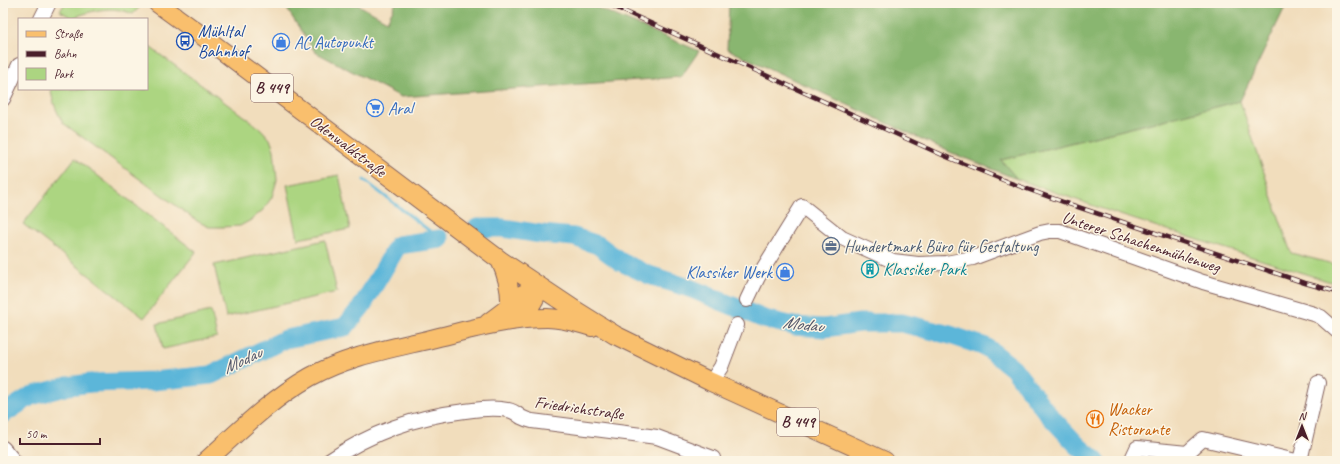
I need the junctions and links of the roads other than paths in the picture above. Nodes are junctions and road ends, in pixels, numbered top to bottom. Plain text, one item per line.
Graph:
1 (49, 3) edge
2 (158, 3) edge
3 (42, 18) edge
4 (18, 66) edge
5 (3, 98) edge
6 (500, 260) junction
7 (539, 287) junction
8 (747, 300) dead end
9 (511, 314) junction
10 (737, 325) dead end
11 (1337, 331) edge
12 (616, 335) junction
13 (711, 382) junction
14 (1318, 383) dead end
15 (3, 448) edge
16 (713, 458) dead end
17 (14, 461) edge
18 (206, 461) edge
19 (329, 461) edge
20 (885, 461) edge
21 (1131, 461) edge
22 (1296, 461) edge
23 (1300, 461) edge

1 - 3 street
2 - 6 main road, Odenwaldstraße / B 449
4 - 5 street
6 - 7 main road, Odenwaldstraße / B 449
6 - 9 main road
7 - 9 main road
7 - 12 main road, B 449
8 - 11 street, Unterer Schachenmühlenweg
9 - 12 main road
9 - 18 main road
10 - 13 street
12 - 13 main road, B 449
13 - 20 main road, B 449
14 - 23 street
15 - 17 street
16 - 19 street, Friedrichstraße
21 - 22 street

